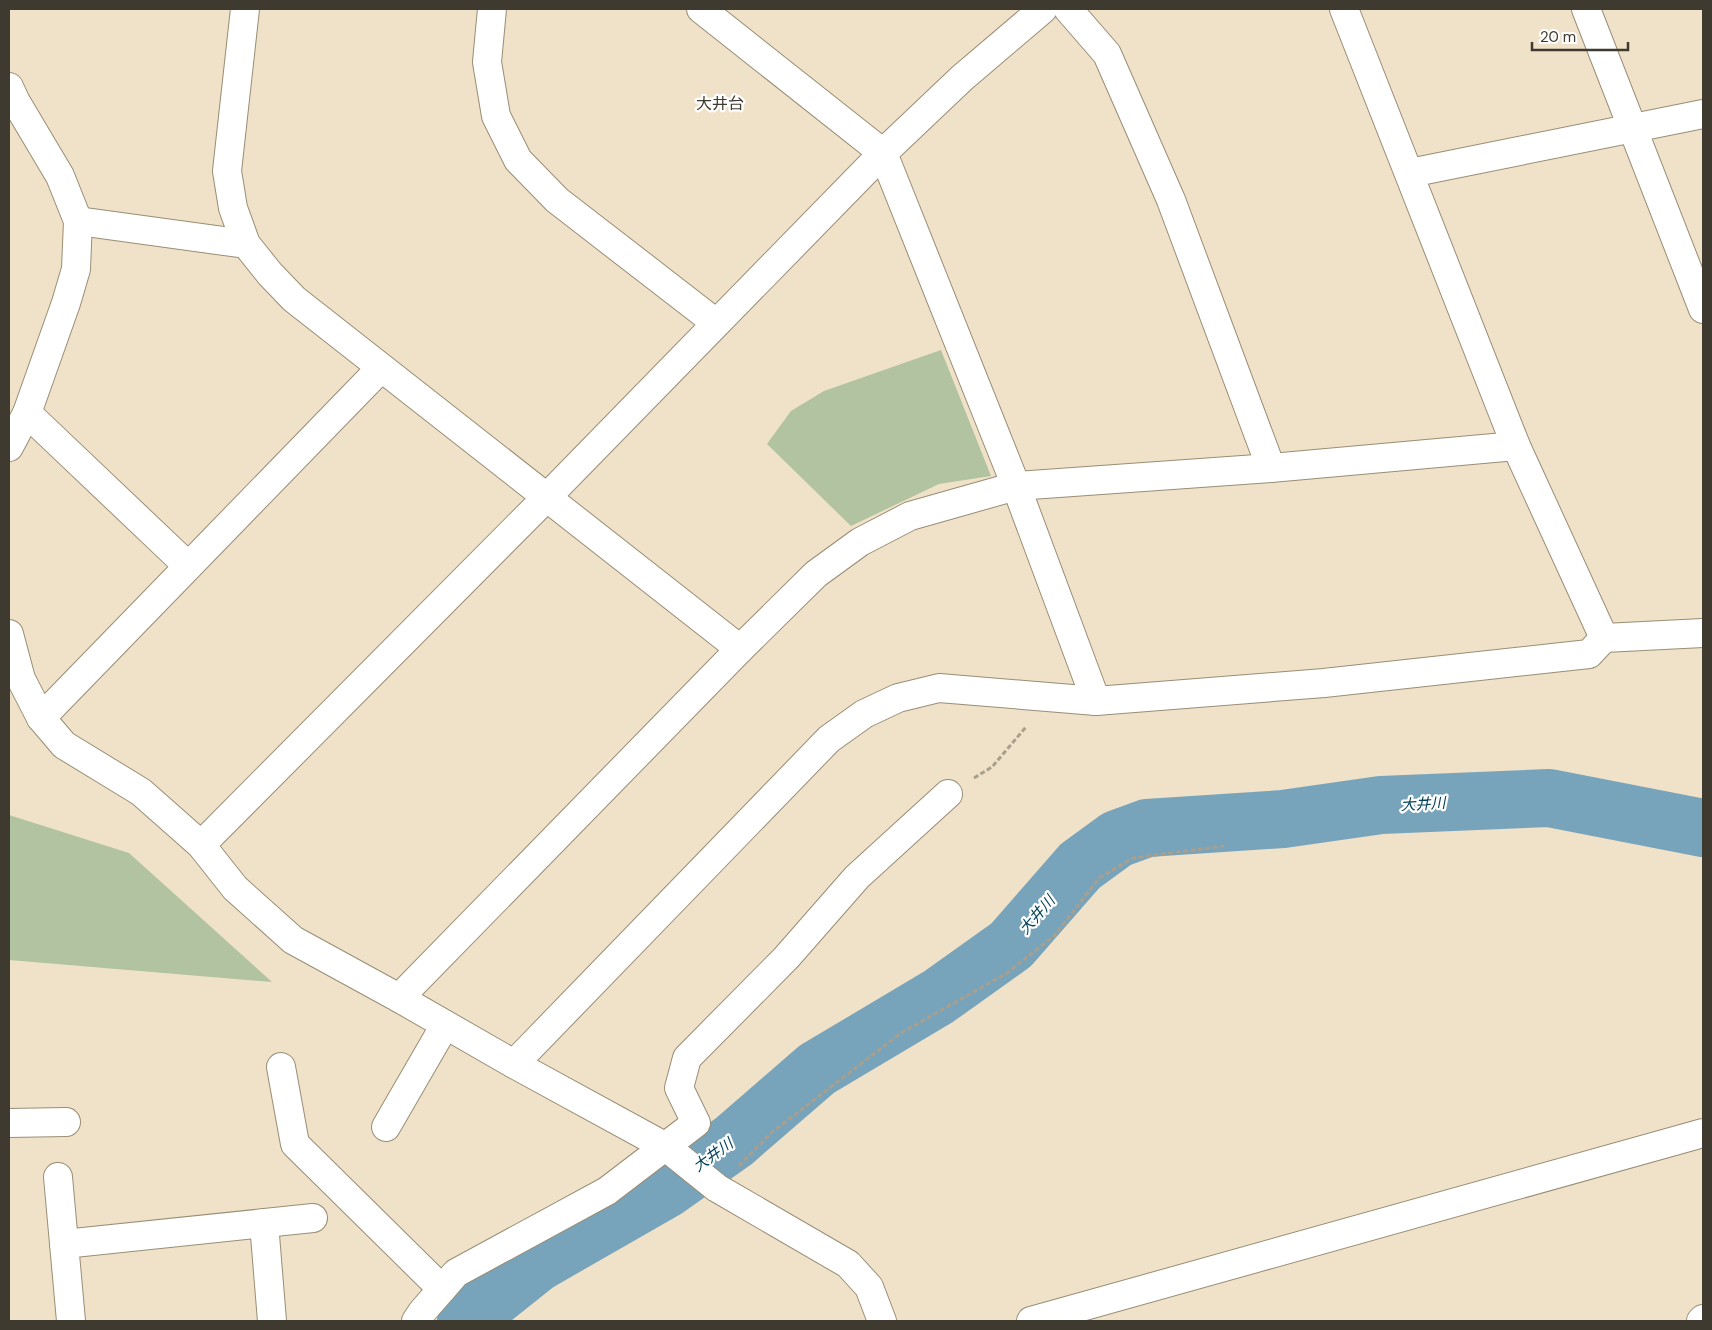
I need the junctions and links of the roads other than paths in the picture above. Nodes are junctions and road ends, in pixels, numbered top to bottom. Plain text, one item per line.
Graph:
1 (245, 9) edge
2 (492, 9) edge
3 (701, 9) edge
4 (1043, 9) edge
5 (1068, 9) edge
6 (1344, 9) edge
7 (1586, 9) edge
8 (9, 87) edge
9 (1703, 114) edge
10 (1632, 128) junction
11 (883, 153) junction
12 (1410, 173) junction
13 (78, 221) junction
14 (246, 244) junction
15 (1703, 309) edge
16 (716, 324) junction
17 (381, 368) junction
18 (27, 413) junction
19 (1516, 446) junction
20 (9, 447) edge
21 (1271, 468) junction
22 (1016, 486) junction
23 (547, 497) junction
24 (188, 566) junction
25 (1703, 633) edge
26 (9, 634) edge
27 (1604, 638) junction
28 (740, 649) junction
29 (1096, 701) junction
30 (41, 718) junction
31 (948, 794) road end
32 (201, 845) junction
33 (399, 998) junction
34 (445, 1025) junction
35 (514, 1064) junction
36 (281, 1067) dead end
37 (66, 1122) dead end
38 (9, 1123) edge
39 (386, 1127) dead end
40 (1703, 1133) edge
41 (666, 1147) junction
42 (58, 1177) dead end
43 (313, 1218) dead end
44 (264, 1223) junction
45 (64, 1244) junction
46 (442, 1289) junction
47 (71, 1321) edge
48 (272, 1321) edge
49 (416, 1321) edge
50 (882, 1321) edge
51 (1031, 1321) edge

1 - 14 street
2 - 16 street
3 - 11 street
4 - 11 street
5 - 21 street
6 - 12 street
7 - 10 street
8 - 13 street
9 - 10 street
10 - 12 street
10 - 15 street
11 - 16 street
11 - 22 street
12 - 19 street
13 - 14 street
13 - 18 street
14 - 17 street
16 - 23 street
17 - 23 street
17 - 24 street
18 - 20 street
18 - 24 street
19 - 21 street
19 - 27 street
21 - 22 street
22 - 28 street
22 - 29 street
23 - 28 street
23 - 32 street
24 - 30 street
25 - 27 street
26 - 30 street
27 - 29 street
28 - 33 street
29 - 35 street
30 - 32 street
31 - 41 street
32 - 33 street
33 - 34 street
34 - 35 street
34 - 39 street
35 - 41 street
36 - 46 street
37 - 38 street
40 - 51 street
41 - 46 street
41 - 50 street
42 - 45 street
43 - 44 street
44 - 45 street
44 - 48 street
45 - 47 street
46 - 49 street

